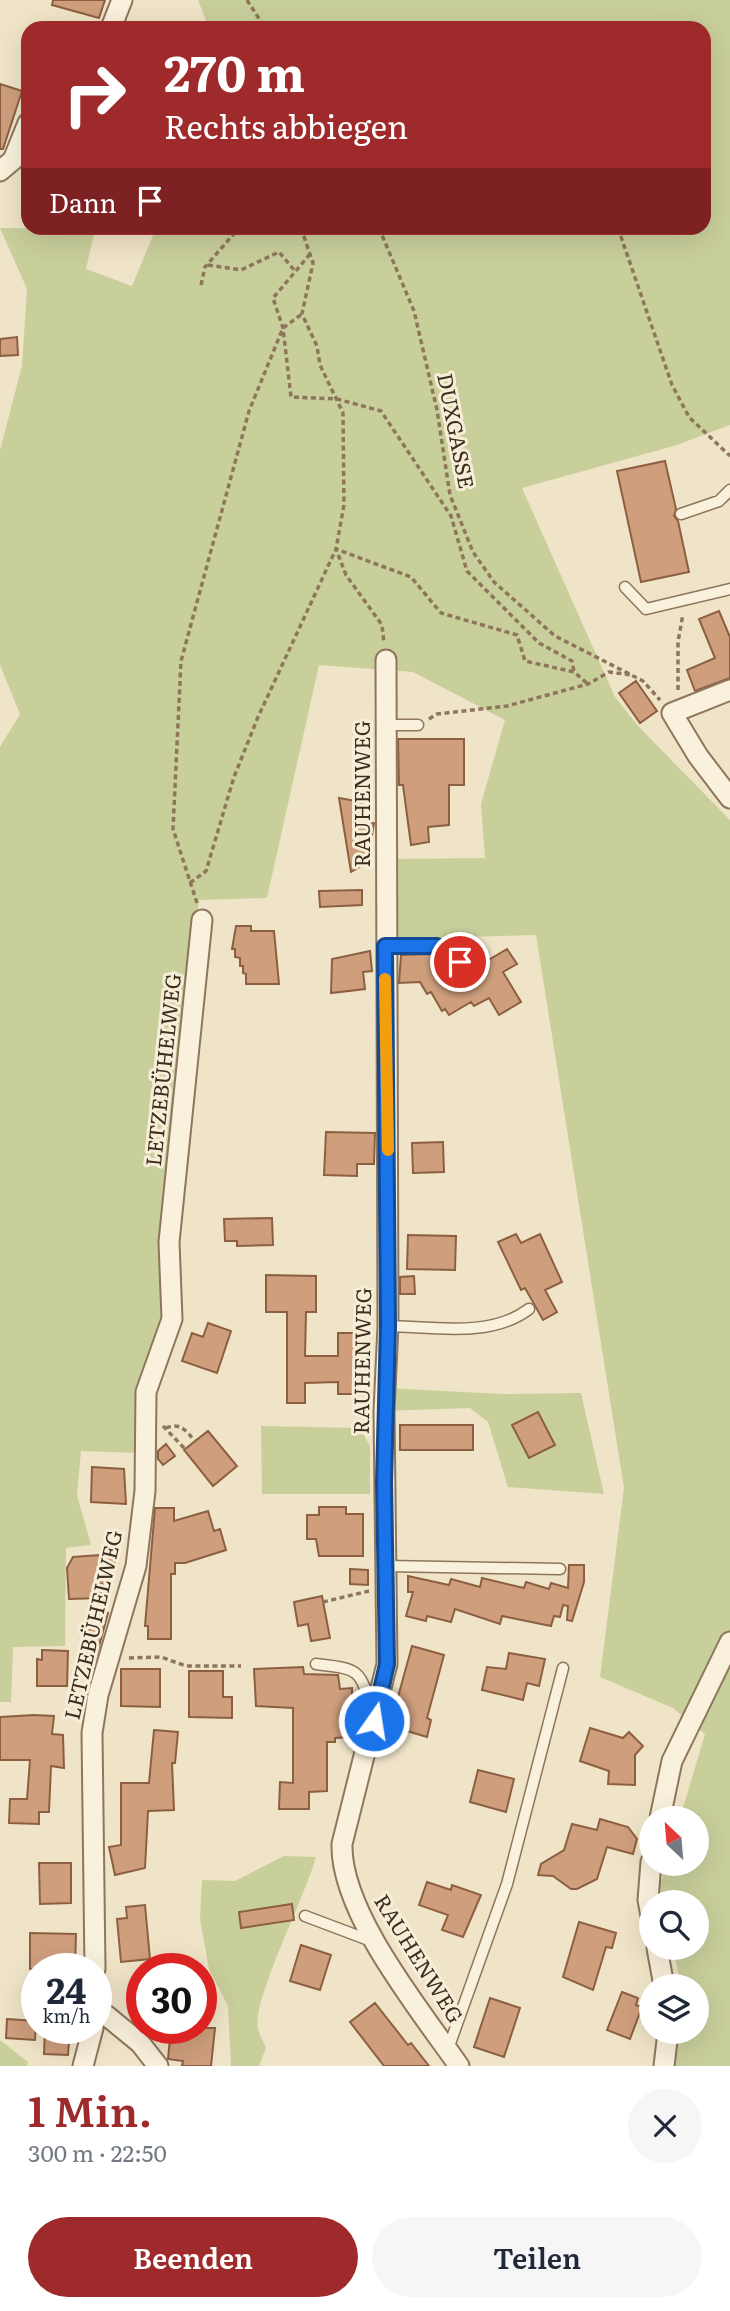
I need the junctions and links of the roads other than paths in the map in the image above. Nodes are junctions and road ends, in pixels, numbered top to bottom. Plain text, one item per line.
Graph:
1 (122, 0) edge
2 (114, 21) edge
3 (21, 140) edge
4 (0, 171) edge
5 (730, 490) edge
6 (681, 514) dead end
7 (625, 587) dead end
8 (730, 589) edge
9 (386, 660) road end
10 (730, 690) edge
11 (418, 725) road end
12 (386, 726) junction
13 (730, 798) edge
14 (202, 920) road end
15 (385, 946) junction
16 (460, 962) dead end
17 (529, 1309) dead end
18 (388, 1326) junction
19 (387, 1566) junction
20 (560, 1569) dead end
21 (730, 1643) edge
22 (316, 1664) dead end
23 (563, 1668) dead end
24 (374, 1721) junction
25 (662, 1806) edge
26 (305, 1916) dead end
27 (376, 1943) junction
28 (94, 1953) edge
29 (112, 2020) edge
30 (89, 2044) edge
31 (667, 2044) edge
32 (448, 2058) edge
33 (83, 2066) edge
34 (158, 2066) edge
35 (459, 2066) edge
36 (664, 2066) edge

1 - 2 street
3 - 4 street
5 - 6 lane
7 - 8 lane
9 - 12 street, RAUHENWEG
10 - 13 street
11 - 12 lane
12 - 15 street, RAUHENWEG
14 - 28 street, LETZEBÜHELWEG
15 - 16 lane
15 - 18 street, RAUHENWEG
17 - 18 lane
18 - 19 street, RAUHENWEG
19 - 20 lane
19 - 24 street, RAUHENWEG
21 - 25 street
22 - 24 lane
23 - 32 lane
24 - 27 street, RAUHENWEG
26 - 27 lane
27 - 32 street, RAUHENWEG
29 - 34 street
30 - 33 street
31 - 36 street
32 - 35 street, RAUHENWEG

